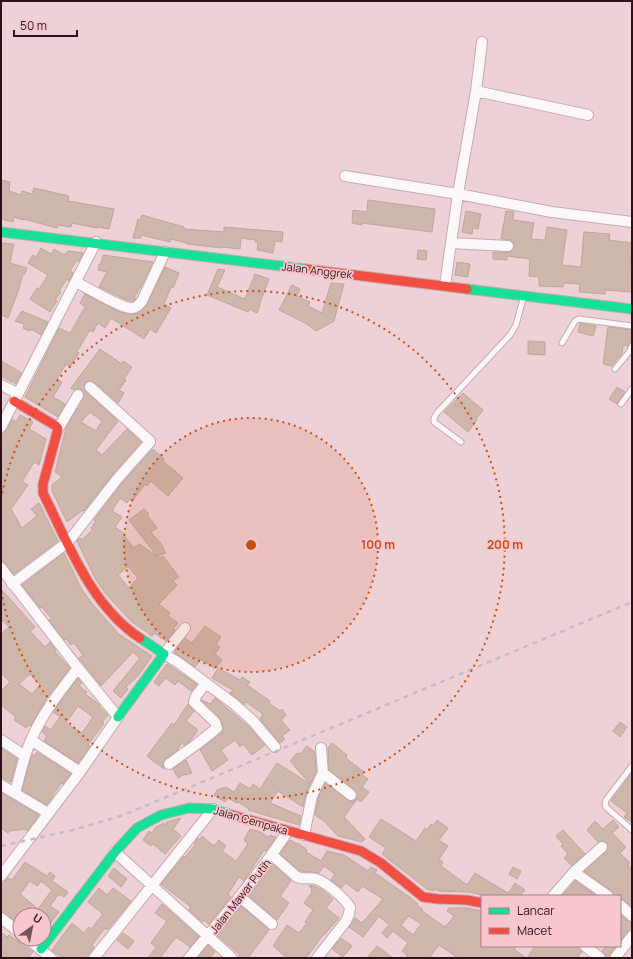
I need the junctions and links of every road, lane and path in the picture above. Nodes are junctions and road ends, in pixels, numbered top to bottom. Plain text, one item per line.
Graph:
1 (482, 42) dead end
2 (476, 90) junction
3 (588, 116) dead end
4 (344, 176) dead end
5 (458, 194) junction
6 (632, 222) edge
7 (1, 232) edge
8 (96, 242) junction
9 (451, 243) junction
10 (508, 246) dead end
11 (165, 252) junction
12 (76, 282) junction
13 (445, 285) junction
14 (524, 298) junction
15 (632, 309) edge
16 (632, 326) edge
17 (562, 343) dead end
18 (632, 346) edge
19 (615, 369) dead end
20 (1, 385) edge
21 (90, 387) dead end
22 (632, 389) edge
23 (78, 395) dead end
24 (15, 397) junction
25 (621, 404) dead end
26 (1, 427) edge
27 (58, 429) junction
28 (461, 442) dead end
29 (68, 542) junction
30 (1, 568) edge
31 (12, 584) junction
32 (185, 628) dead end
33 (164, 654) junction
34 (78, 668) junction
35 (206, 683) junction
36 (118, 717) junction
37 (1, 740) edge
38 (31, 740) junction
39 (275, 747) dead end
40 (321, 748) dead end
41 (25, 756) junction
42 (169, 764) dead end
43 (632, 766) edge
44 (80, 772) junction
45 (323, 773) junction
46 (1, 785) edge
47 (15, 793) junction
48 (351, 795) dead end
49 (212, 809) junction
50 (48, 813) junction
51 (632, 830) edge
52 (288, 831) junction
53 (304, 835) junction
54 (602, 847) dead end
55 (115, 852) junction
56 (272, 855) junction
57 (574, 872) junction
58 (1, 876) edge
59 (153, 885) junction
60 (554, 895) edge
61 (607, 895) edge
62 (240, 897) junction
63 (481, 903) edge
64 (621, 907) edge
65 (632, 916) edge
66 (1, 918) edge
67 (272, 924) dead end
68 (12, 927) edge
69 (208, 935) junction
70 (632, 936) edge
71 (38, 947) edge
72 (586, 947) edge
73 (41, 949) junction
74 (51, 958) edge
75 (94, 958) edge
76 (189, 958) edge
77 (232, 958) edge
78 (317, 958) edge
79 (600, 958) edge
80 (615, 958) edge

1 - 2 street
2 - 3 street
2 - 5 street
4 - 5 street
5 - 6 street
5 - 9 street
7 - 8 main road, Jalan Anggrek
8 - 11 main road, Jalan Anggrek
8 - 12 street
9 - 10 street
9 - 13 street
11 - 12 street
11 - 13 main road, Jalan Anggrek
12 - 24 street
13 - 14 main road, Jalan Anggrek
14 - 15 main road, Jalan Anggrek
14 - 28 lane
16 - 17 lane
18 - 19 lane
20 - 24 street
21 - 29 street
22 - 25 lane
23 - 27 street
24 - 26 street
24 - 27 main road
27 - 29 main road
29 - 31 street
29 - 33 main road
30 - 31 street
31 - 34 street
32 - 33 street
33 - 35 street
33 - 36 main road
34 - 36 street
34 - 38 street
35 - 39 street
35 - 42 street
36 - 44 street
37 - 41 street
38 - 41 street
38 - 44 street
40 - 45 street
41 - 47 street
43 - 51 lane
44 - 50 street
45 - 48 street
45 - 53 street
46 - 47 street
47 - 50 street
49 - 52 main road, Jalan Cempaka
49 - 55 main road, Jalan Cempaka
49 - 59 street
50 - 58 street
52 - 53 main road, Jalan Cempaka
52 - 56 street, Jalan Mawar Putih
53 - 63 main road, Jalan Cempaka
54 - 57 street
55 - 59 street
55 - 73 main road, Jalan Cempaka
56 - 62 street, Jalan Mawar Putih
56 - 78 street
57 - 60 street
57 - 61 street
59 - 69 street
59 - 75 street
62 - 67 street
62 - 69 street, Jalan Mawar Putih
64 - 65 street
66 - 68 street
69 - 76 street, Jalan Mawar Putih
69 - 77 street
70 - 80 street
71 - 73 street
72 - 79 street
73 - 74 street

